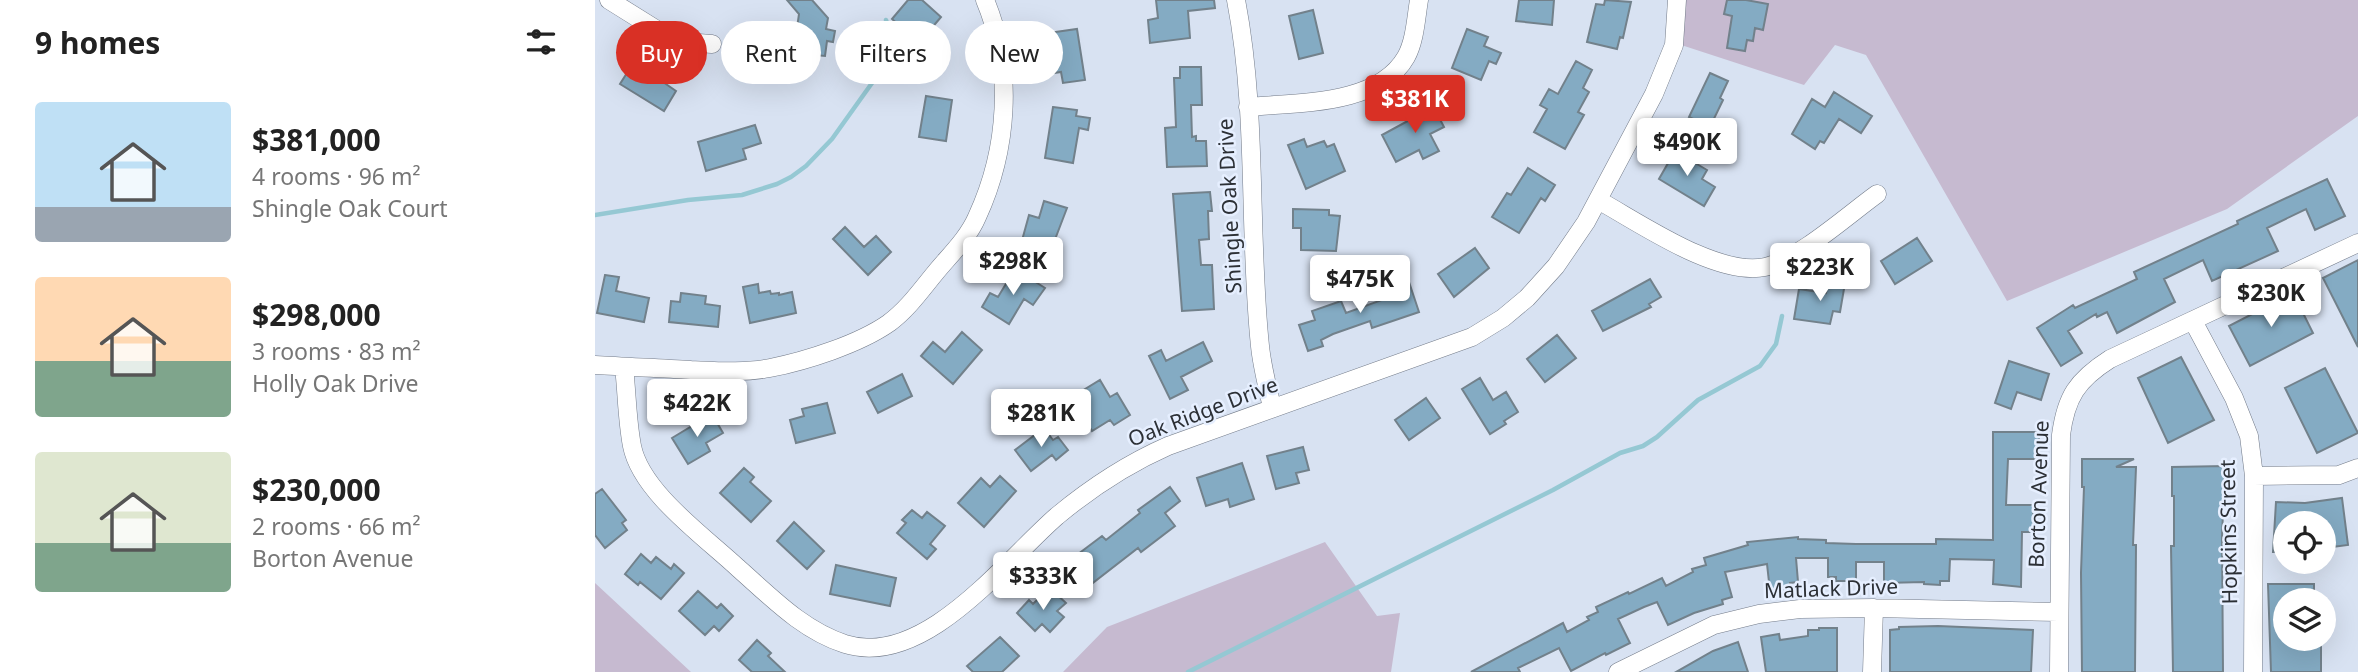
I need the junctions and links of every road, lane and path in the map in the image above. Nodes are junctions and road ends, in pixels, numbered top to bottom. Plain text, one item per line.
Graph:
1 (609, 0) edge
2 (985, 0) edge
3 (1235, 0) edge
4 (1419, 0) edge
5 (1677, 0) edge
6 (712, 44) dead end
7 (1248, 107) junction
8 (1877, 194) dead end
9 (1598, 200) junction
10 (2358, 243) edge
11 (2193, 321) junction
12 (595, 365) edge
13 (624, 367) junction
14 (1272, 408) junction
15 (2358, 468) edge
16 (2254, 476) junction
17 (1874, 608) junction
18 (2058, 612) junction
19 (1618, 672) edge
20 (1872, 672) edge
21 (2059, 672) edge
22 (2253, 672) edge

1 - 6 street
2 - 13 street
3 - 7 street, Shingle Oak Drive
4 - 7 street
5 - 9 street, Oak Ridge Drive
7 - 14 street, Shingle Oak Drive
8 - 9 street
9 - 14 street, Oak Ridge Drive
10 - 11 street, Borton Avenue
11 - 16 street, Hopkins Street
11 - 18 street, Borton Avenue
12 - 13 street
13 - 14 street, Oak Ridge Drive
15 - 16 street
16 - 22 street, Hopkins Street
17 - 18 street, Matlack Drive
17 - 19 street, Matlack Drive
17 - 20 street
18 - 21 street, Borton Avenue

